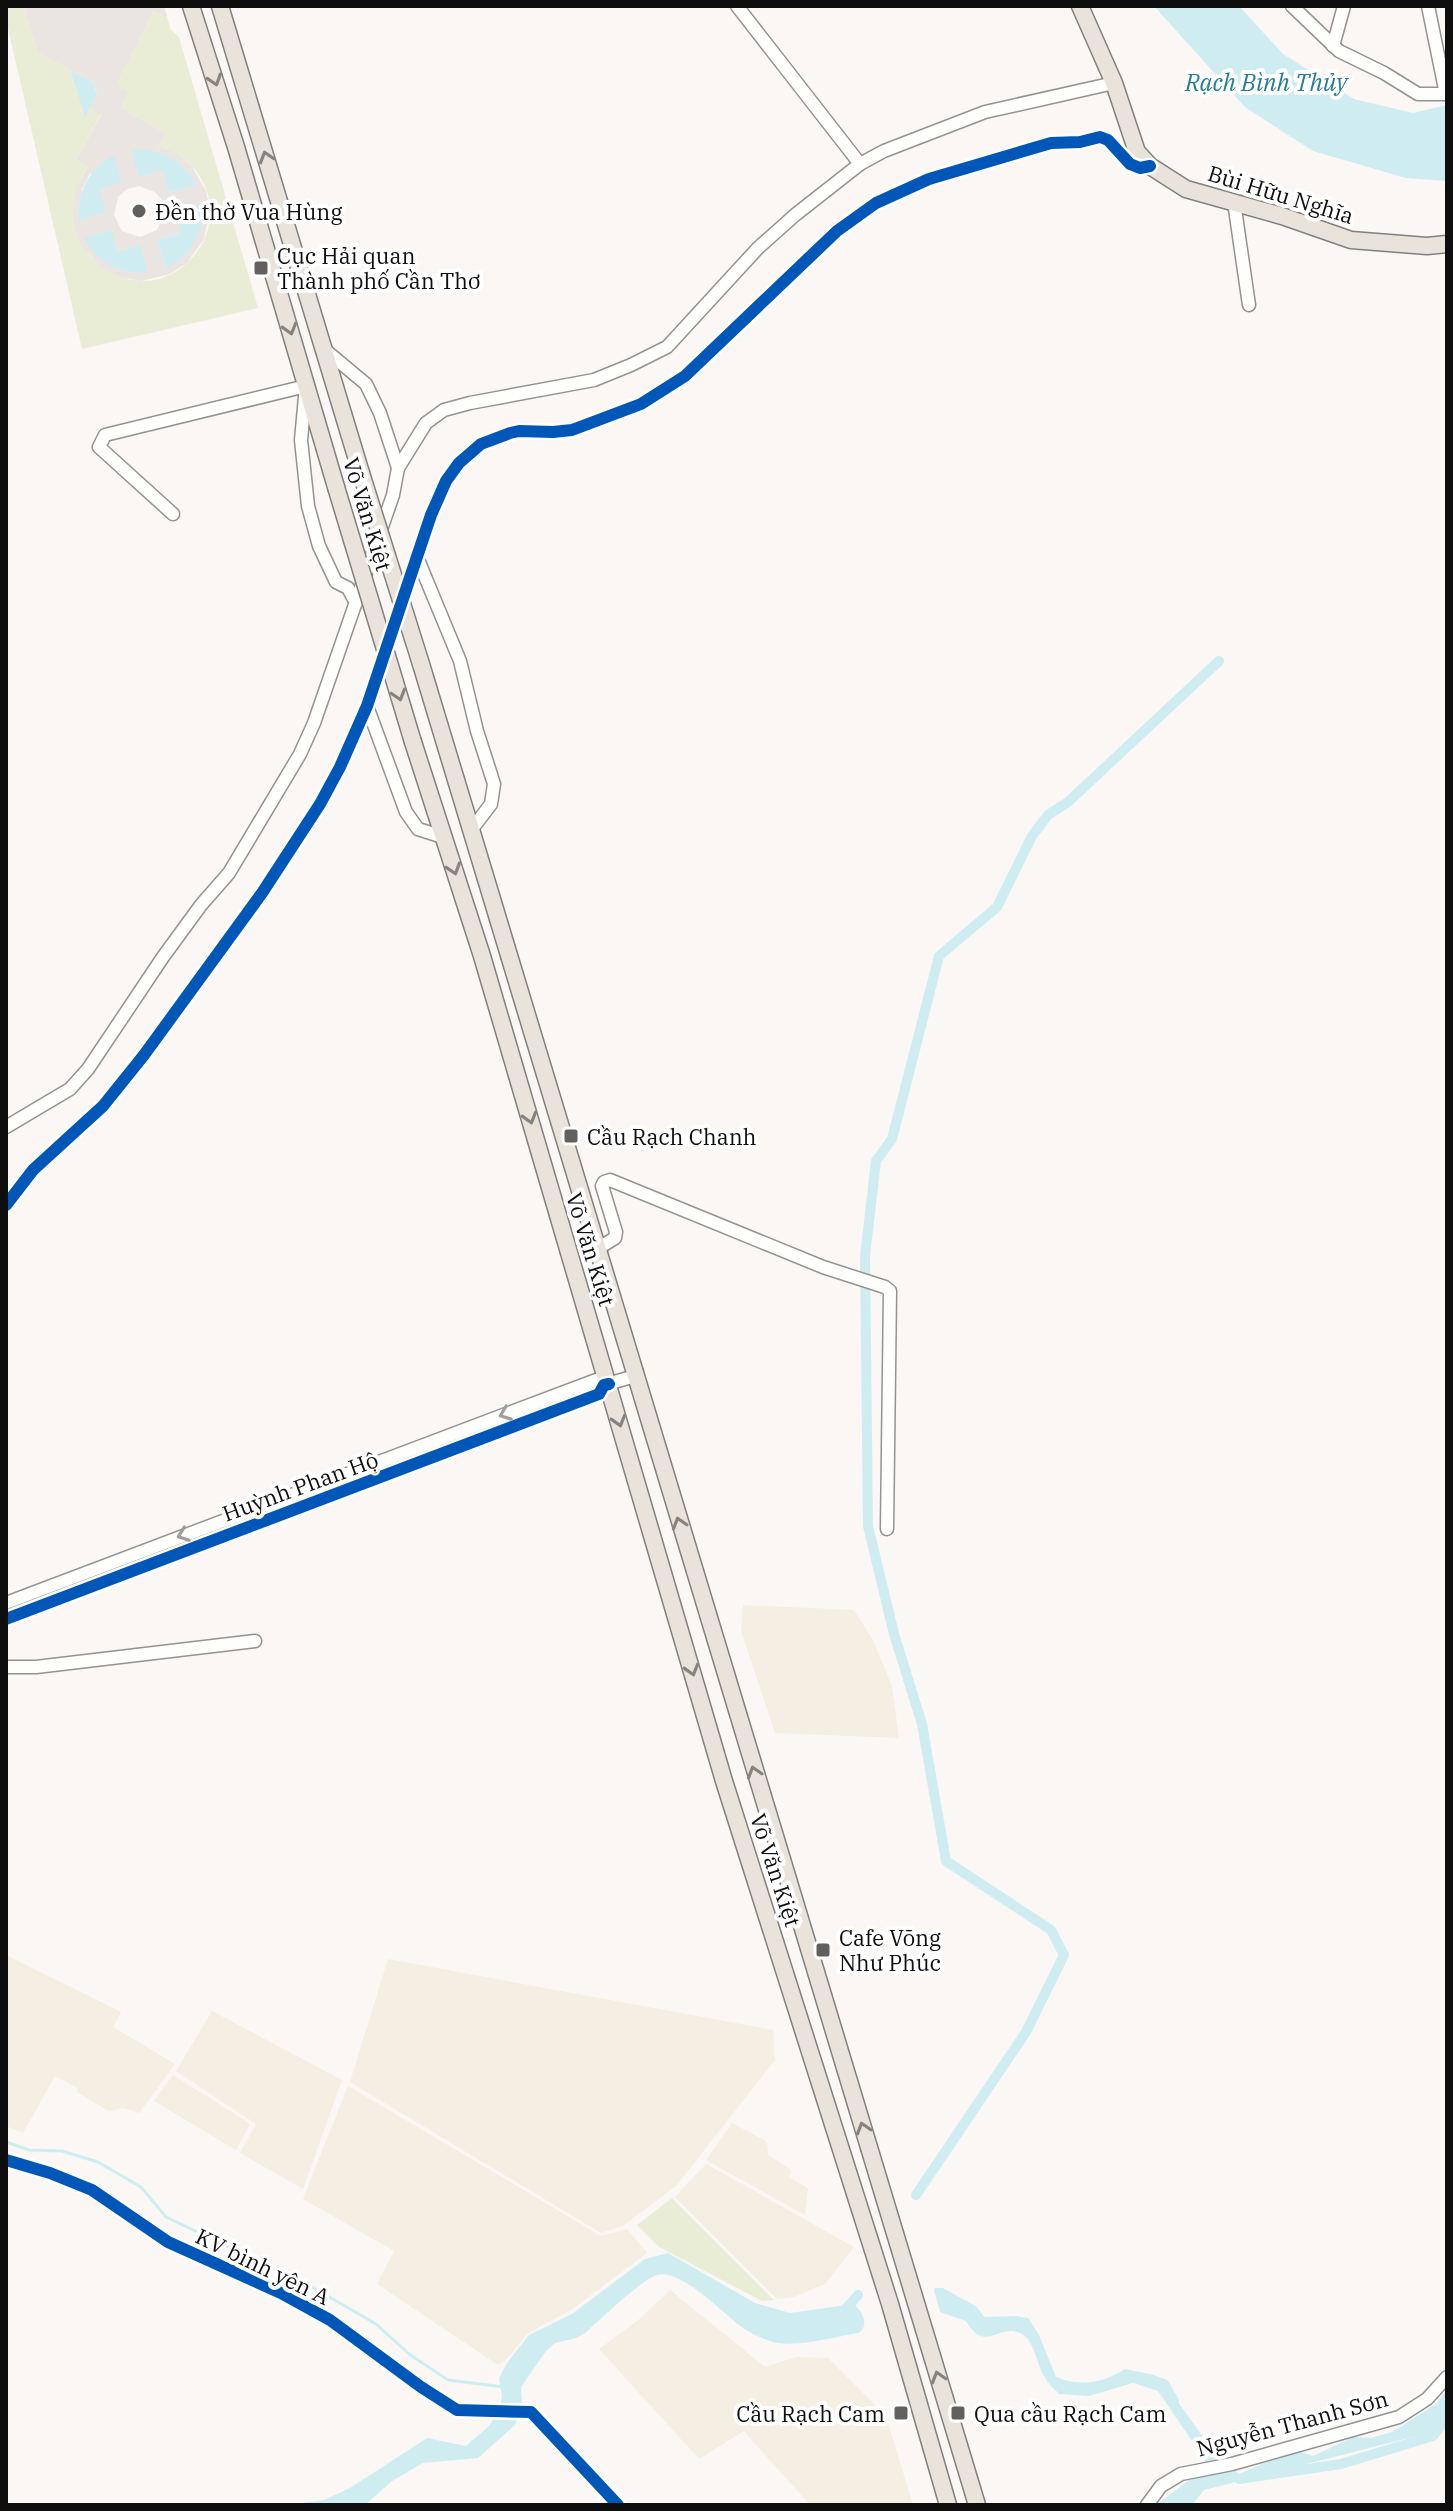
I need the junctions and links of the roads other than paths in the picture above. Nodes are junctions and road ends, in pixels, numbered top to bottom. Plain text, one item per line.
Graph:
1 (191, 6) edge
2 (220, 6) edge
3 (737, 6) edge
4 (1080, 6) edge
5 (1292, 6) edge
6 (1344, 6) edge
7 (1428, 6) edge
8 (1333, 46) junction
9 (1115, 86) junction
10 (1447, 94) edge
11 (860, 164) junction
12 (1150, 166) junction
13 (1234, 202) junction
14 (1447, 244) edge
15 (1249, 305) dead end
16 (323, 348) junction
17 (306, 386) junction
18 (398, 468) junction
19 (173, 514) dead end
20 (417, 557) junction
21 (356, 603) junction
22 (367, 706) junction
23 (472, 829) junction
24 (443, 837) junction
25 (6, 1127) edge
26 (6, 1205) edge
27 (597, 1249) junction
28 (635, 1376) junction
29 (606, 1384) junction
30 (887, 1529) dead end
31 (6, 1603) edge
32 (6, 1619) edge
33 (255, 1641) dead end
34 (6, 1667) edge
35 (848, 2079) junction
36 (822, 2085) junction
37 (6, 2160) edge
38 (1447, 2377) edge
39 (618, 2505) edge
40 (948, 2505) edge
41 (977, 2505) edge
42 (1147, 2505) edge

1 -> 17 main road, Võ Văn Kiệt
16 -> 2 main road, Võ Văn Kiệt
3 - 11 street
4 - 9 main road
5 - 8 street
6 - 8 street
7 - 10 street
8 - 10 street
9 - 11 street
9 - 12 main road, Bùi Hữu Nghĩa
11 - 18 street
12 - 13 main road, Bùi Hữu Nghĩa
12 - 20 street
13 - 14 main road, Bùi Hữu Nghĩa
13 - 15 street
16 - 18 street
16 - 23 main road, Võ Văn Kiệt, bridge
17 - 19 street
17 - 21 street
17 -> 24 main road, Võ Văn Kiệt, bridge
18 - 21 street
20 - 22 street
20 - 23 street
21 - 25 street
22 - 24 street
22 - 26 street
23 - 27 main road, Võ Văn Kiệt
24 -> 29 main road, Võ Văn Kiệt
27 - 28 main road, Võ Văn Kiệt
27 - 30 street
28 - 29 street
35 -> 28 main road, Võ Văn Kiệt
29 -> 31 street, Huỳnh Phan Hộ
29 - 32 street, Huỳnh Phan Hộ
29 -> 36 main road, Võ Văn Kiệt
33 - 34 street
35 - 36 main road
41 -> 35 main road, Võ Văn Kiệt
36 - 40 main road, Võ Văn Kiệt
37 - 39 street, KV bình yên A
38 - 42 street, Nguyễn Thanh Sơn

